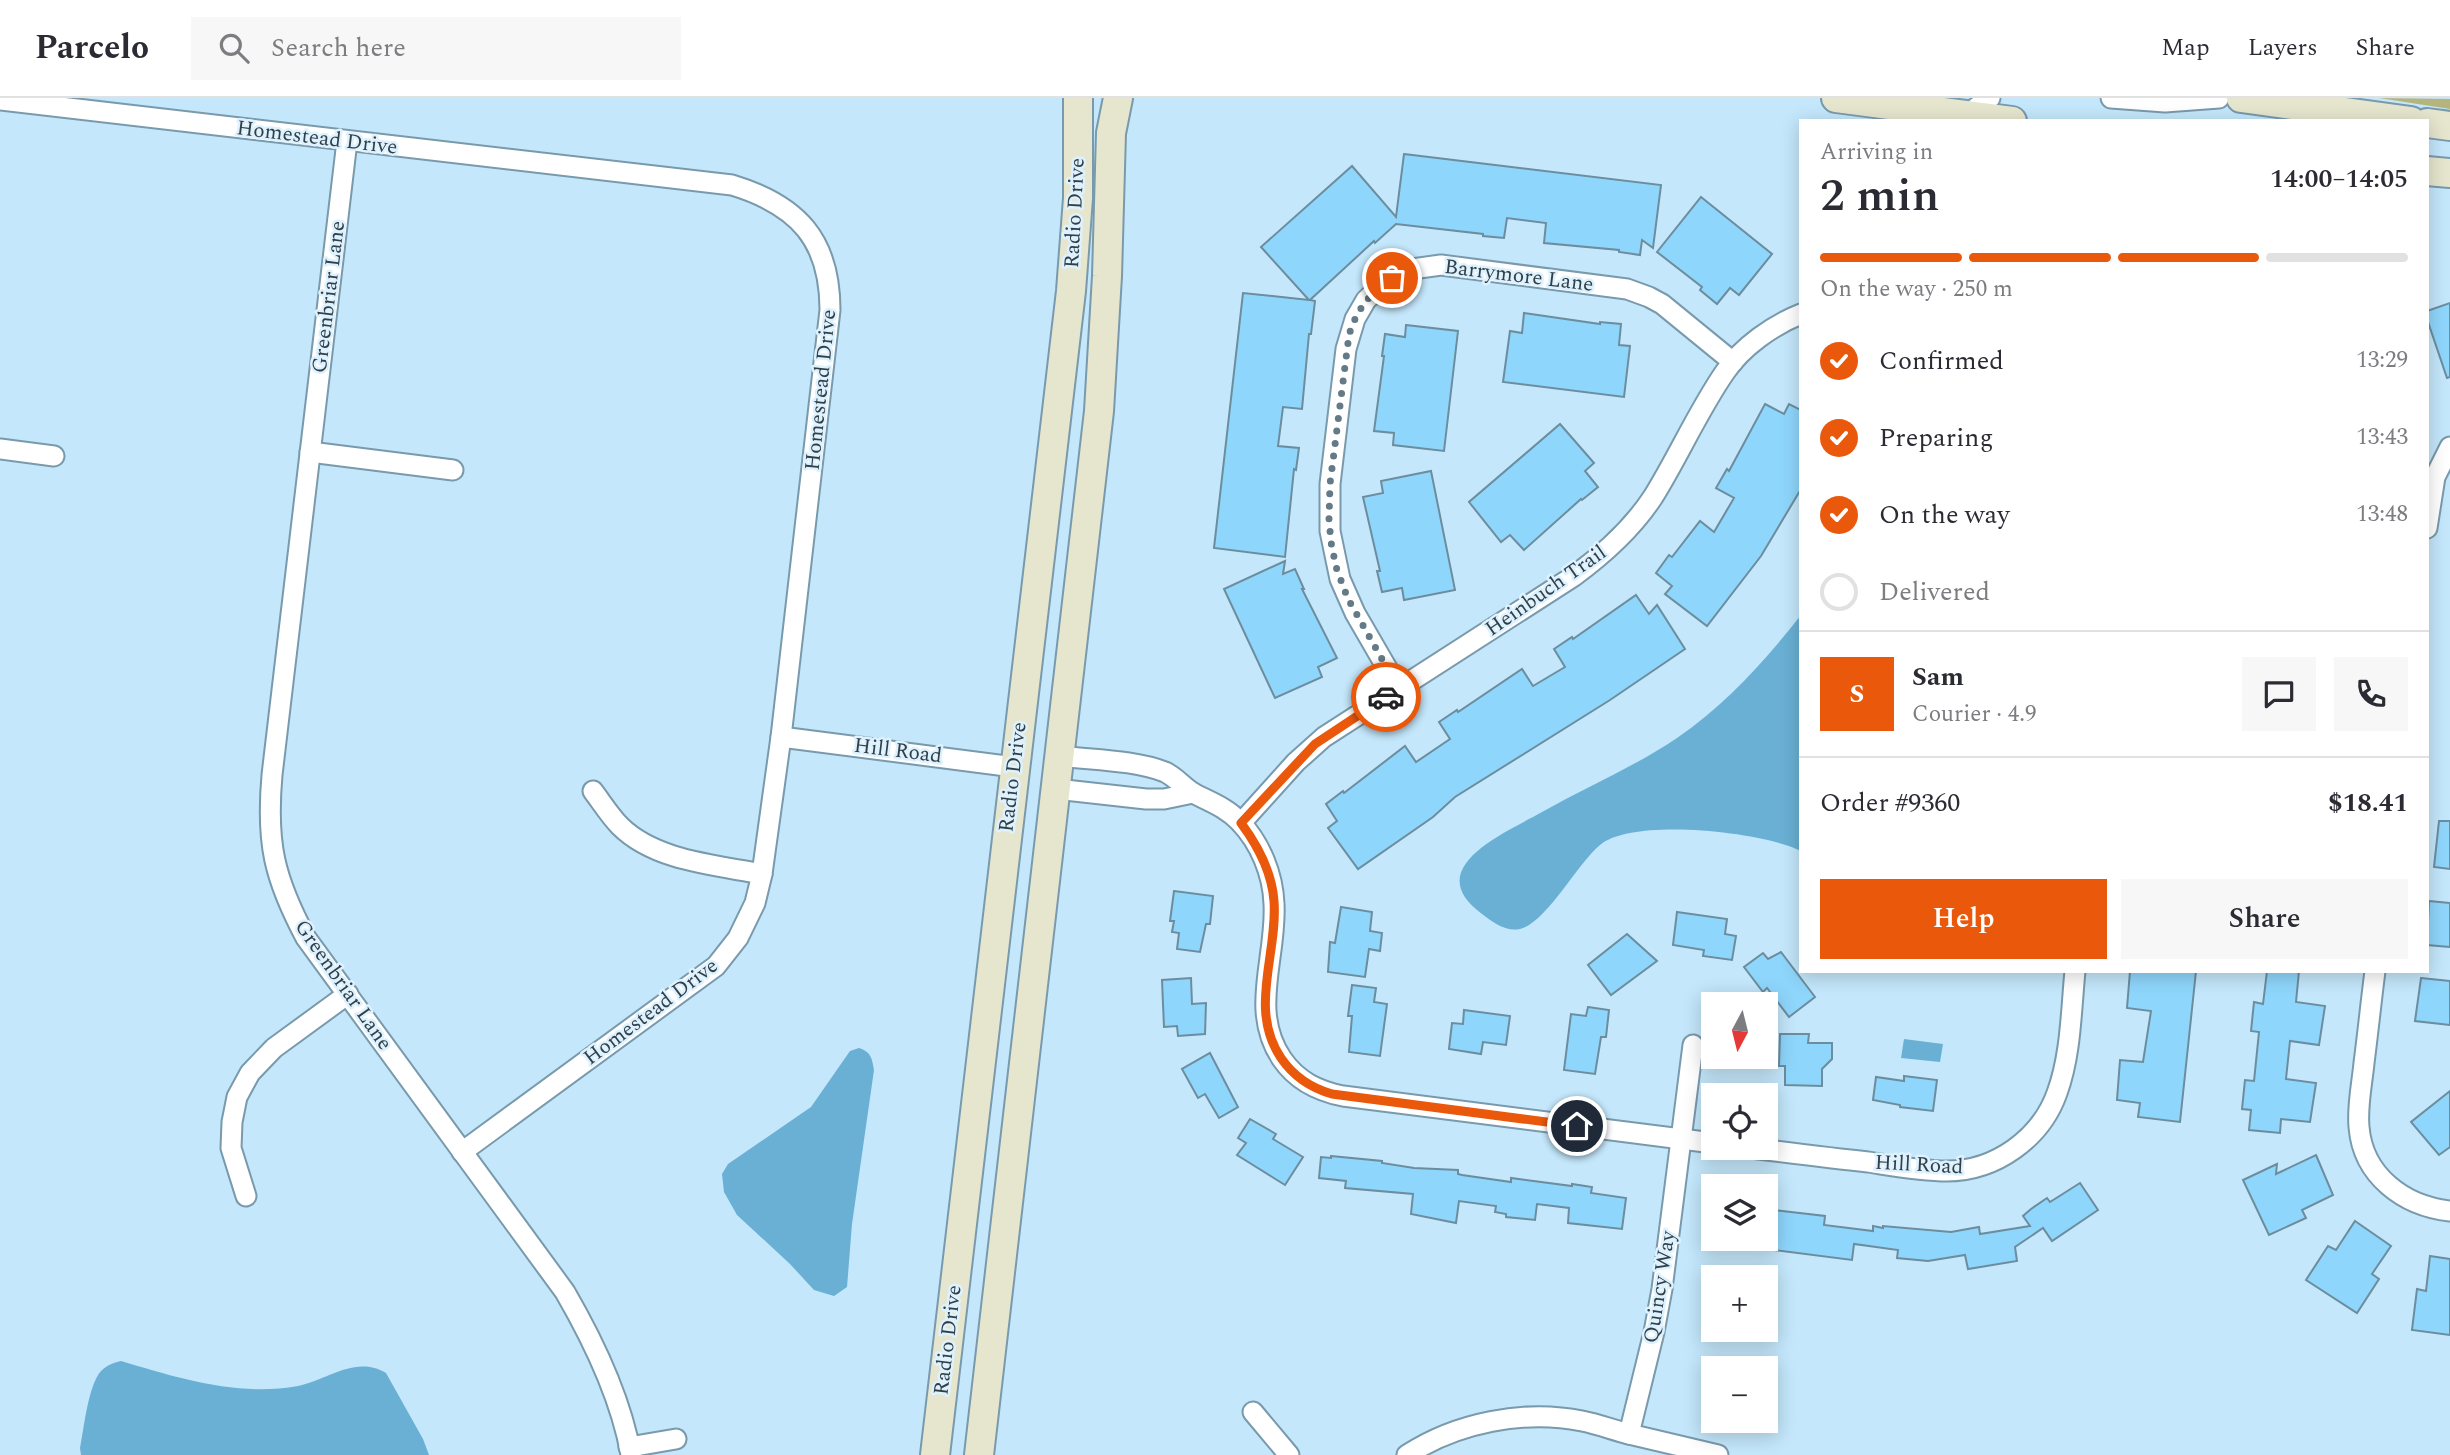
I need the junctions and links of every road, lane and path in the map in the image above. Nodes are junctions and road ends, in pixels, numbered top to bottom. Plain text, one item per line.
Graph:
1 (1079, 98) edge
2 (1118, 98) edge
3 (1836, 98) edge
4 (1990, 98) edge
5 (2111, 98) edge
6 (2219, 98) edge
7 (2241, 98) edge
8 (0, 100) edge
9 (1967, 118) edge
10 (2396, 119) edge
11 (2429, 123) edge
12 (2450, 126) edge
13 (347, 141) junction
14 (2429, 171) edge
15 (2450, 173) edge
16 (1799, 315) edge
17 (1733, 362) junction
18 (2450, 447) edge
19 (0, 449) edge
20 (310, 452) junction
21 (54, 456) dead end
22 (453, 470) dead end
23 (2429, 515) edge
24 (1399, 689) junction
25 (781, 737) junction
26 (1060, 756) junction
27 (1014, 767) junction
28 (1056, 789) junction
29 (593, 791) dead end
30 (1193, 793) junction
31 (1241, 823) junction
32 (762, 874) junction
33 (2075, 973) edge
34 (2375, 973) edge
35 (348, 994) junction
36 (1693, 1045) dead end
37 (1681, 1139) junction
38 (1701, 1142) edge
39 (1778, 1151) edge
40 (461, 1152) junction
41 (246, 1196) dead end
42 (2450, 1211) edge
43 (1254, 1412) dead end
44 (1629, 1434) junction
45 (676, 1440) dead end
46 (630, 1451) edge
47 (935, 1455) edge
48 (979, 1455) edge
49 (1289, 1455) edge
50 (1407, 1455) edge
51 (1718, 1455) edge

1 - 27 main road, Radio Drive
2 - 26 main road, Radio Drive
3 - 9 main road
4 - 9 street
5 - 6 street
7 - 10 main road
8 - 13 street, Homestead Drive
11 - 12 main road
13 - 20 street, Greenbriar Lane
13 - 25 street, Homestead Drive
14 - 15 main road
16 - 17 street, Heinbuch Trail
17 - 24 street, Heinbuch Trail
17 - 24 street, Barrymore Lane
18 - 23 street
19 - 21 street
20 - 22 street
20 - 35 street, Greenbriar Lane
24 - 31 street, Heinbuch Trail
25 - 27 street, Hill Road
25 - 32 street, Homestead Drive
26 - 28 main road, Radio Drive
26 - 30 street
27 - 47 main road, Radio Drive
28 - 30 street
28 - 48 main road, Radio Drive
29 - 32 street
30 - 31 street
31 - 37 street
32 - 40 street, Homestead Drive
33 - 39 street, Hill Road
34 - 42 street
35 - 40 street, Greenbriar Lane
35 - 41 street
36 - 37 street, Quincy Way
37 - 38 street
37 - 44 street, Quincy Way
40 - 46 street, Greenbriar Lane
43 - 49 street
44 - 50 street
44 - 51 street
45 - 46 street

